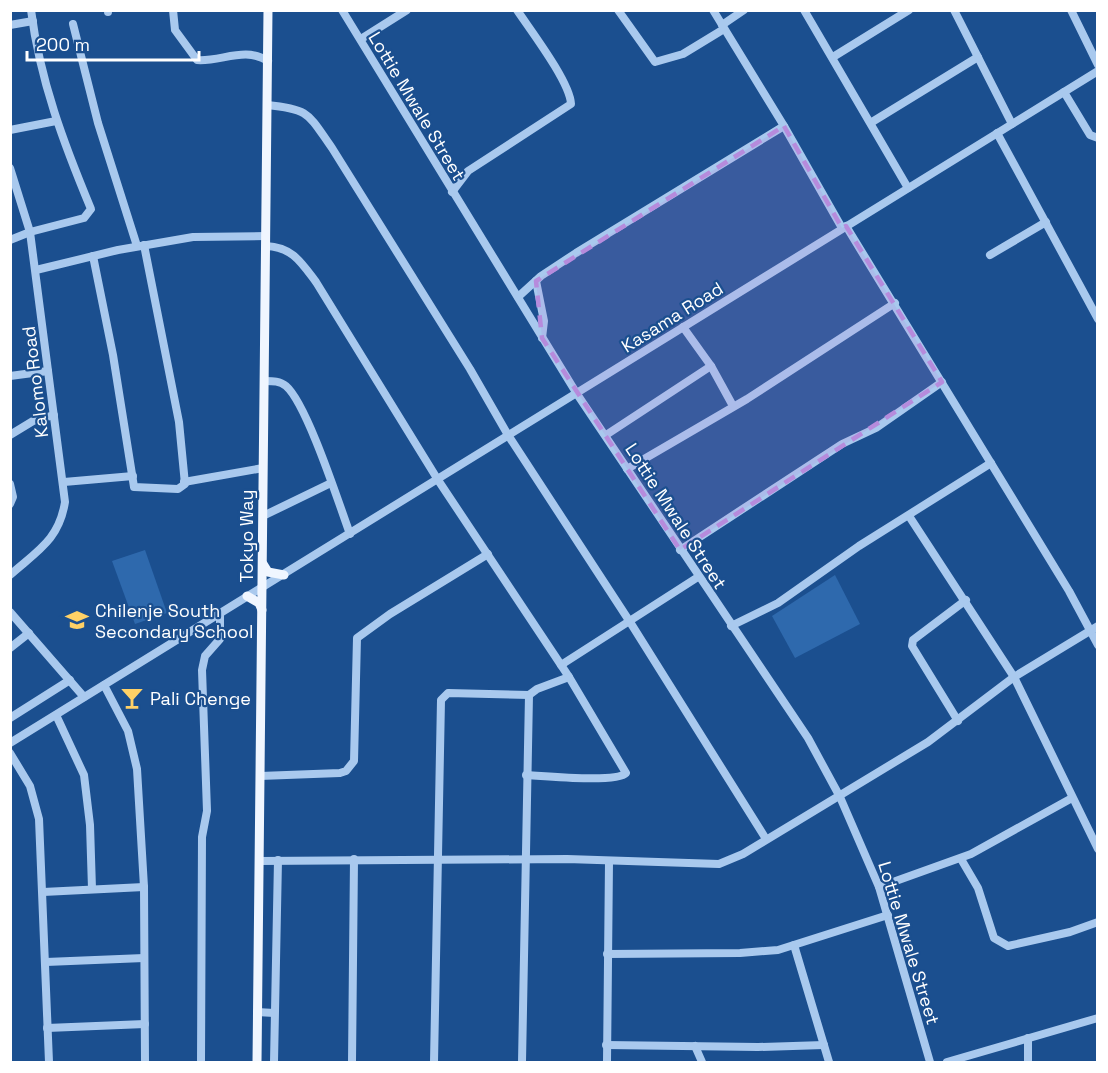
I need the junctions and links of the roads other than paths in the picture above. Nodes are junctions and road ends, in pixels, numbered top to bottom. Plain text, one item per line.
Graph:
1 (31, 10) edge
2 (173, 10) edge
3 (268, 10) edge
4 (342, 10) edge
5 (407, 10) edge
6 (517, 10) edge
7 (618, 10) edge
8 (713, 10) edge
9 (744, 10) edge
10 (804, 10) edge
11 (909, 10) edge
12 (954, 10) edge
13 (1071, 10) edge
14 (33, 21) junction
15 (73, 24) dead end
16 (10, 25) edge
17 (723, 27) junction
18 (361, 39) junction
19 (833, 57) junction
20 (978, 57) junction
21 (268, 61) junction
22 (1098, 65) edge
23 (1098, 71) edge
24 (1064, 92) junction
25 (267, 105) junction
26 (56, 121) junction
27 (872, 122) junction
28 (1012, 124) junction
29 (784, 126) junction
30 (10, 130) edge
31 (997, 133) junction
32 (1098, 138) edge
33 (10, 168) edge
34 (908, 188) junction
35 (452, 192) junction
36 (1046, 222) junction
37 (844, 227) junction
38 (30, 232) junction
39 (10, 240) edge
40 (266, 241) junction
41 (140, 246) junction
42 (990, 255) dead end
43 (93, 256) junction
44 (36, 270) junction
45 (536, 281) junction
46 (518, 297) junction
47 (895, 303) junction
48 (1098, 319) edge
49 (683, 327) junction
50 (542, 338) junction
51 (711, 366) junction
52 (48, 371) junction
53 (10, 376) edge
54 (265, 381) junction
55 (942, 382) junction
56 (577, 394) junction
57 (733, 406) junction
58 (54, 415) junction
59 (10, 435) edge
60 (508, 435) junction
61 (606, 435) junction
62 (991, 463) junction
63 (263, 468) junction
64 (627, 469) junction
65 (133, 476) junction
66 (438, 480) junction
67 (64, 482) junction
68 (184, 482) junction
69 (331, 483) junction
70 (10, 484) edge
71 (10, 504) edge
72 (263, 516) junction
73 (909, 516) junction
74 (350, 534) junction
75 (680, 550) junction
76 (488, 554) junction
77 (263, 564) junction
78 (10, 575) edge
79 (284, 575) junction
80 (698, 577) junction
81 (263, 587) junction
82 (247, 597) junction
83 (966, 600) junction
84 (262, 610) junction
85 (10, 612) edge
86 (220, 613) junction
87 (630, 622) junction
88 (731, 626) junction
89 (1094, 629) edge
90 (28, 633) junction
91 (1098, 645) edge
92 (10, 648) edge
93 (561, 665) junction
94 (569, 677) junction
95 (1014, 677) junction
96 (70, 680) junction
97 (104, 685) junction
98 (529, 695) junction
99 (84, 697) junction
100 (56, 714) junction
101 (10, 718) edge
102 (957, 721) junction
103 (10, 743) edge
104 (10, 753) edge
105 (526, 775) junction
106 (260, 776) junction
107 (840, 797) junction
108 (1072, 798) junction
109 (766, 839) junction
110 (1098, 849) edge
111 (524, 859) junction
112 (961, 859) junction
113 (278, 860) junction
114 (354, 860) junction
115 (436, 860) junction
116 (259, 861) junction
117 (609, 862) junction
118 (144, 887) junction
119 (879, 887) junction
120 (92, 889) junction
121 (43, 892) junction
122 (888, 915) junction
123 (1098, 922) edge
124 (794, 945) junction
125 (607, 954) junction
126 (144, 958) junction
127 (46, 962) junction
128 (257, 1012) junction
129 (274, 1013) junction
130 (1098, 1017) edge
131 (145, 1024) junction
132 (47, 1028) junction
133 (1028, 1038) junction
134 (606, 1045) junction
135 (824, 1045) junction
136 (695, 1046) junction
137 (49, 1062) edge
138 (145, 1062) edge
139 (201, 1062) edge
140 (257, 1062) edge
141 (274, 1062) edge
142 (352, 1062) edge
143 (434, 1062) edge
144 (522, 1062) edge
145 (607, 1062) edge
146 (702, 1062) edge
147 (830, 1062) edge
148 (930, 1062) edge
149 (946, 1062) edge
150 (1028, 1062) edge

1 - 14 street
2 - 21 street
3 - 21 main road, Tokyo Way
4 - 18 street, Lottie Mwale Street
5 - 18 street
6 - 35 street
7 - 17 street
8 - 17 street
9 - 17 street
10 - 19 street
11 - 19 street
12 - 20 street
13 - 22 street
14 - 16 street
14 - 26 street
15 - 41 street
17 - 29 street
18 - 35 street, Lottie Mwale Street
19 - 27 street
20 - 27 street
20 - 28 street
21 - 25 main road, Tokyo Way
23 - 24 street, Kasama Road
24 - 28 street, Kasama Road
24 - 32 street
25 - 40 main road, Tokyo Way
25 - 60 street
26 - 30 street
26 - 38 street
27 - 34 street
28 - 31 street, Kasama Road
29 - 37 street
29 - 45 street
31 - 34 street, Kasama Road
31 - 36 street
33 - 38 street, Kalomo Road
34 - 37 street, Kasama Road
35 - 46 street, Lottie Mwale Street
36 - 42 street
36 - 48 street
37 - 47 street
37 - 49 street, Kasama Road
38 - 39 street
38 - 44 street, Kalomo Road
40 - 41 street
40 - 54 main road, Tokyo Way
40 - 66 street
41 - 43 street
41 - 68 street
43 - 44 street
43 - 65 street
44 - 52 street, Kalomo Road
45 - 46 street
45 - 50 street
46 - 50 street, Lottie Mwale Street
47 - 55 street
47 - 57 street
49 - 51 street
49 - 56 street, Kasama Road
50 - 56 street, Lottie Mwale Street
51 - 57 street
51 - 61 street
52 - 53 street
52 - 58 street, Kalomo Road
54 - 63 main road, Tokyo Way
54 - 69 street
55 - 62 street
55 - 75 street
56 - 60 street, Kasama Road
56 - 61 street, Lottie Mwale Street
57 - 64 street
58 - 59 street
58 - 67 street, Kalomo Road
60 - 66 street, Kasama Road
60 - 87 street
61 - 64 street, Lottie Mwale Street
62 - 73 street
62 - 89 street
63 - 68 street
63 - 72 main road, Tokyo Way
64 - 75 street, Lottie Mwale Street
65 - 67 street
65 - 68 street
66 - 74 street, Kasama Road
66 - 76 street
67 - 78 street, Kalomo Road
69 - 72 street
69 - 74 street
70 - 71 street
72 - 77 main road, Tokyo Way
73 - 83 street
73 - 88 street
74 - 79 street, Kasama Road
75 - 80 street, Lottie Mwale Street
76 - 93 street
76 - 106 street
77 - 79 main road
77 - 81 main road, Tokyo Way
79 - 81 street, Kasama Road
80 - 87 street
80 - 88 street, Lottie Mwale Street
81 - 82 street, Kasama Road
81 - 84 main road, Tokyo Way
82 - 84 main road
82 - 86 street, Kasama Road
83 - 95 street
83 - 102 street
84 - 106 main road, Tokyo Way
85 - 90 street
86 - 97 street, Kasama Road
86 - 139 street
87 - 93 street
87 - 109 street
88 - 107 street, Lottie Mwale Street
89 - 91 street
89 - 95 street
90 - 92 street
90 - 96 street
93 - 94 street
94 - 98 street
94 - 105 street
95 - 102 street
95 - 108 street
96 - 99 street
96 - 101 street
97 - 99 street, Kasama Road
97 - 118 street
98 - 105 street
98 - 115 street
99 - 100 street, Kasama Road
100 - 103 street, Kasama Road
100 - 120 street
102 - 107 street
104 - 121 street
105 - 111 street
106 - 116 main road, Tokyo Way
107 - 109 street
107 - 119 street, Lottie Mwale Street
108 - 110 street
108 - 112 street
109 - 117 street
111 - 115 street
111 - 117 street
111 - 144 street
112 - 119 street
112 - 123 street
113 - 114 street
113 - 116 street
113 - 129 street
114 - 115 street
114 - 142 street
115 - 143 street
116 - 128 main road, Tokyo Way
117 - 125 street
118 - 120 street
118 - 126 street
119 - 122 street, Lottie Mwale Street
120 - 121 street
121 - 127 street
122 - 124 street
122 - 148 street, Lottie Mwale Street
124 - 125 street
124 - 135 street
125 - 134 street
126 - 127 street
126 - 131 street
127 - 132 street
128 - 129 street
128 - 140 main road, Tokyo Way
129 - 141 street
130 - 133 street
131 - 132 street
131 - 138 street
132 - 137 street
133 - 149 street
133 - 150 street
134 - 136 street
134 - 145 street
135 - 136 street
135 - 147 street
136 - 146 street

